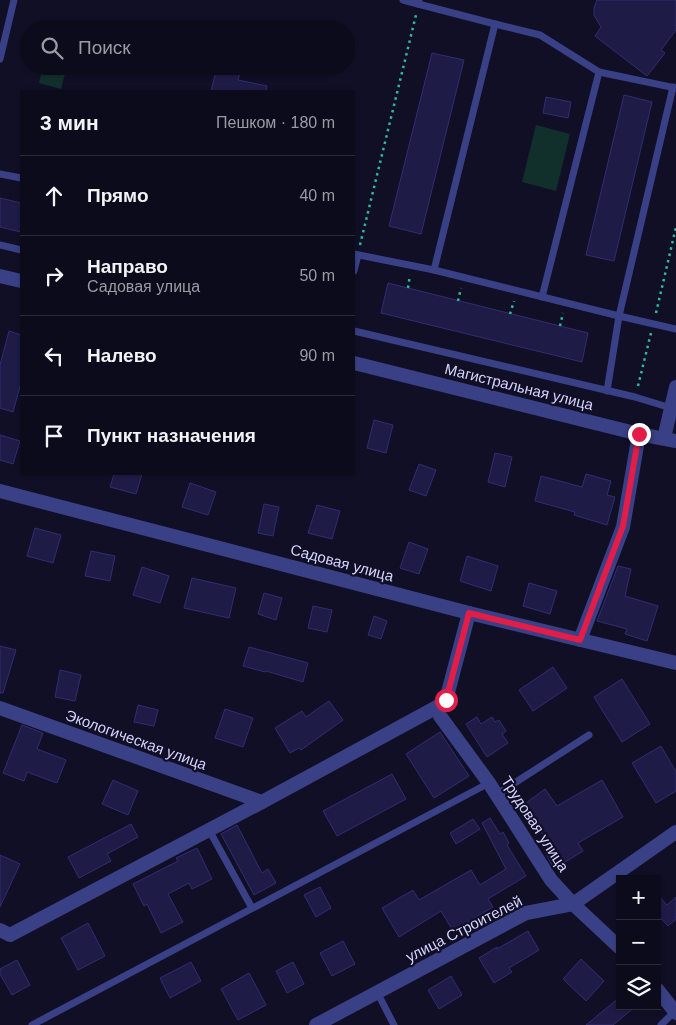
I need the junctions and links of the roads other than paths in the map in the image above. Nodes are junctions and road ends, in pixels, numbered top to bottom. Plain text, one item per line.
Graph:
1 (14, 0) edge
2 (403, 0) edge
3 (419, 2) edge
4 (496, 24) junction
5 (0, 59) edge
6 (599, 72) junction
7 (675, 88) edge
8 (0, 174) edge
9 (20, 178) edge
10 (0, 245) edge
11 (20, 250) edge
12 (356, 254) edge
13 (434, 270) junction
14 (0, 276) edge
15 (20, 281) edge
16 (542, 297) junction
17 (619, 316) junction
18 (676, 329) edge
19 (355, 331) edge
20 (355, 363) edge
21 (676, 387) edge
22 (607, 391) junction
23 (671, 408) junction
24 (639, 434) junction
25 (670, 440) edge
26 (0, 491) edge
27 (469, 613) junction
28 (580, 640) junction
29 (676, 663) edge
30 (437, 707) junction
31 (0, 708) edge
32 (589, 735) dead end
33 (489, 783) junction
34 (496, 795) junction
35 (262, 802) junction
36 (209, 830) junction
37 (676, 832) edge
38 (573, 904) junction
39 (252, 908) junction
40 (3, 935) edge
41 (616, 944) edge
42 (377, 992) junction
43 (661, 994) edge
44 (676, 1012) edge
45 (32, 1025) edge
46 (316, 1025) edge
47 (394, 1025) edge
48 (661, 1025) edge

1 - 5 lane
2 - 3 lane
3 - 4 lane
4 - 6 lane
4 - 13 lane
6 - 7 lane
6 - 16 lane
7 - 17 lane
8 - 9 lane
10 - 11 lane
12 - 13 lane
13 - 16 lane
14 - 15 street
16 - 17 lane
17 - 18 lane
17 - 22 lane
19 - 22 lane
20 - 24 street, Магистральная улица
21 - 23 street
22 - 23 lane
23 - 25 street
24 - 25 street, Магистральная улица
24 - 28 street
26 - 27 street, Садовая улица
27 - 28 street, Садовая улица
27 - 30 street
28 - 29 street, Садовая улица
30 - 33 street, Трудовая улица
30 - 35 street
31 - 35 street, Экологическая улица
32 - 34 lane
33 - 34 street, Трудовая улица
33 - 39 lane
34 - 38 street, Трудовая улица
35 - 36 street
36 - 39 lane
36 - 40 street
37 - 38 street, улица Строителей
38 - 41 street, Трудовая улица
38 - 42 street, улица Строителей
39 - 45 lane
42 - 46 street, улица Строителей
42 - 47 lane
43 - 44 street
44 - 48 lane

